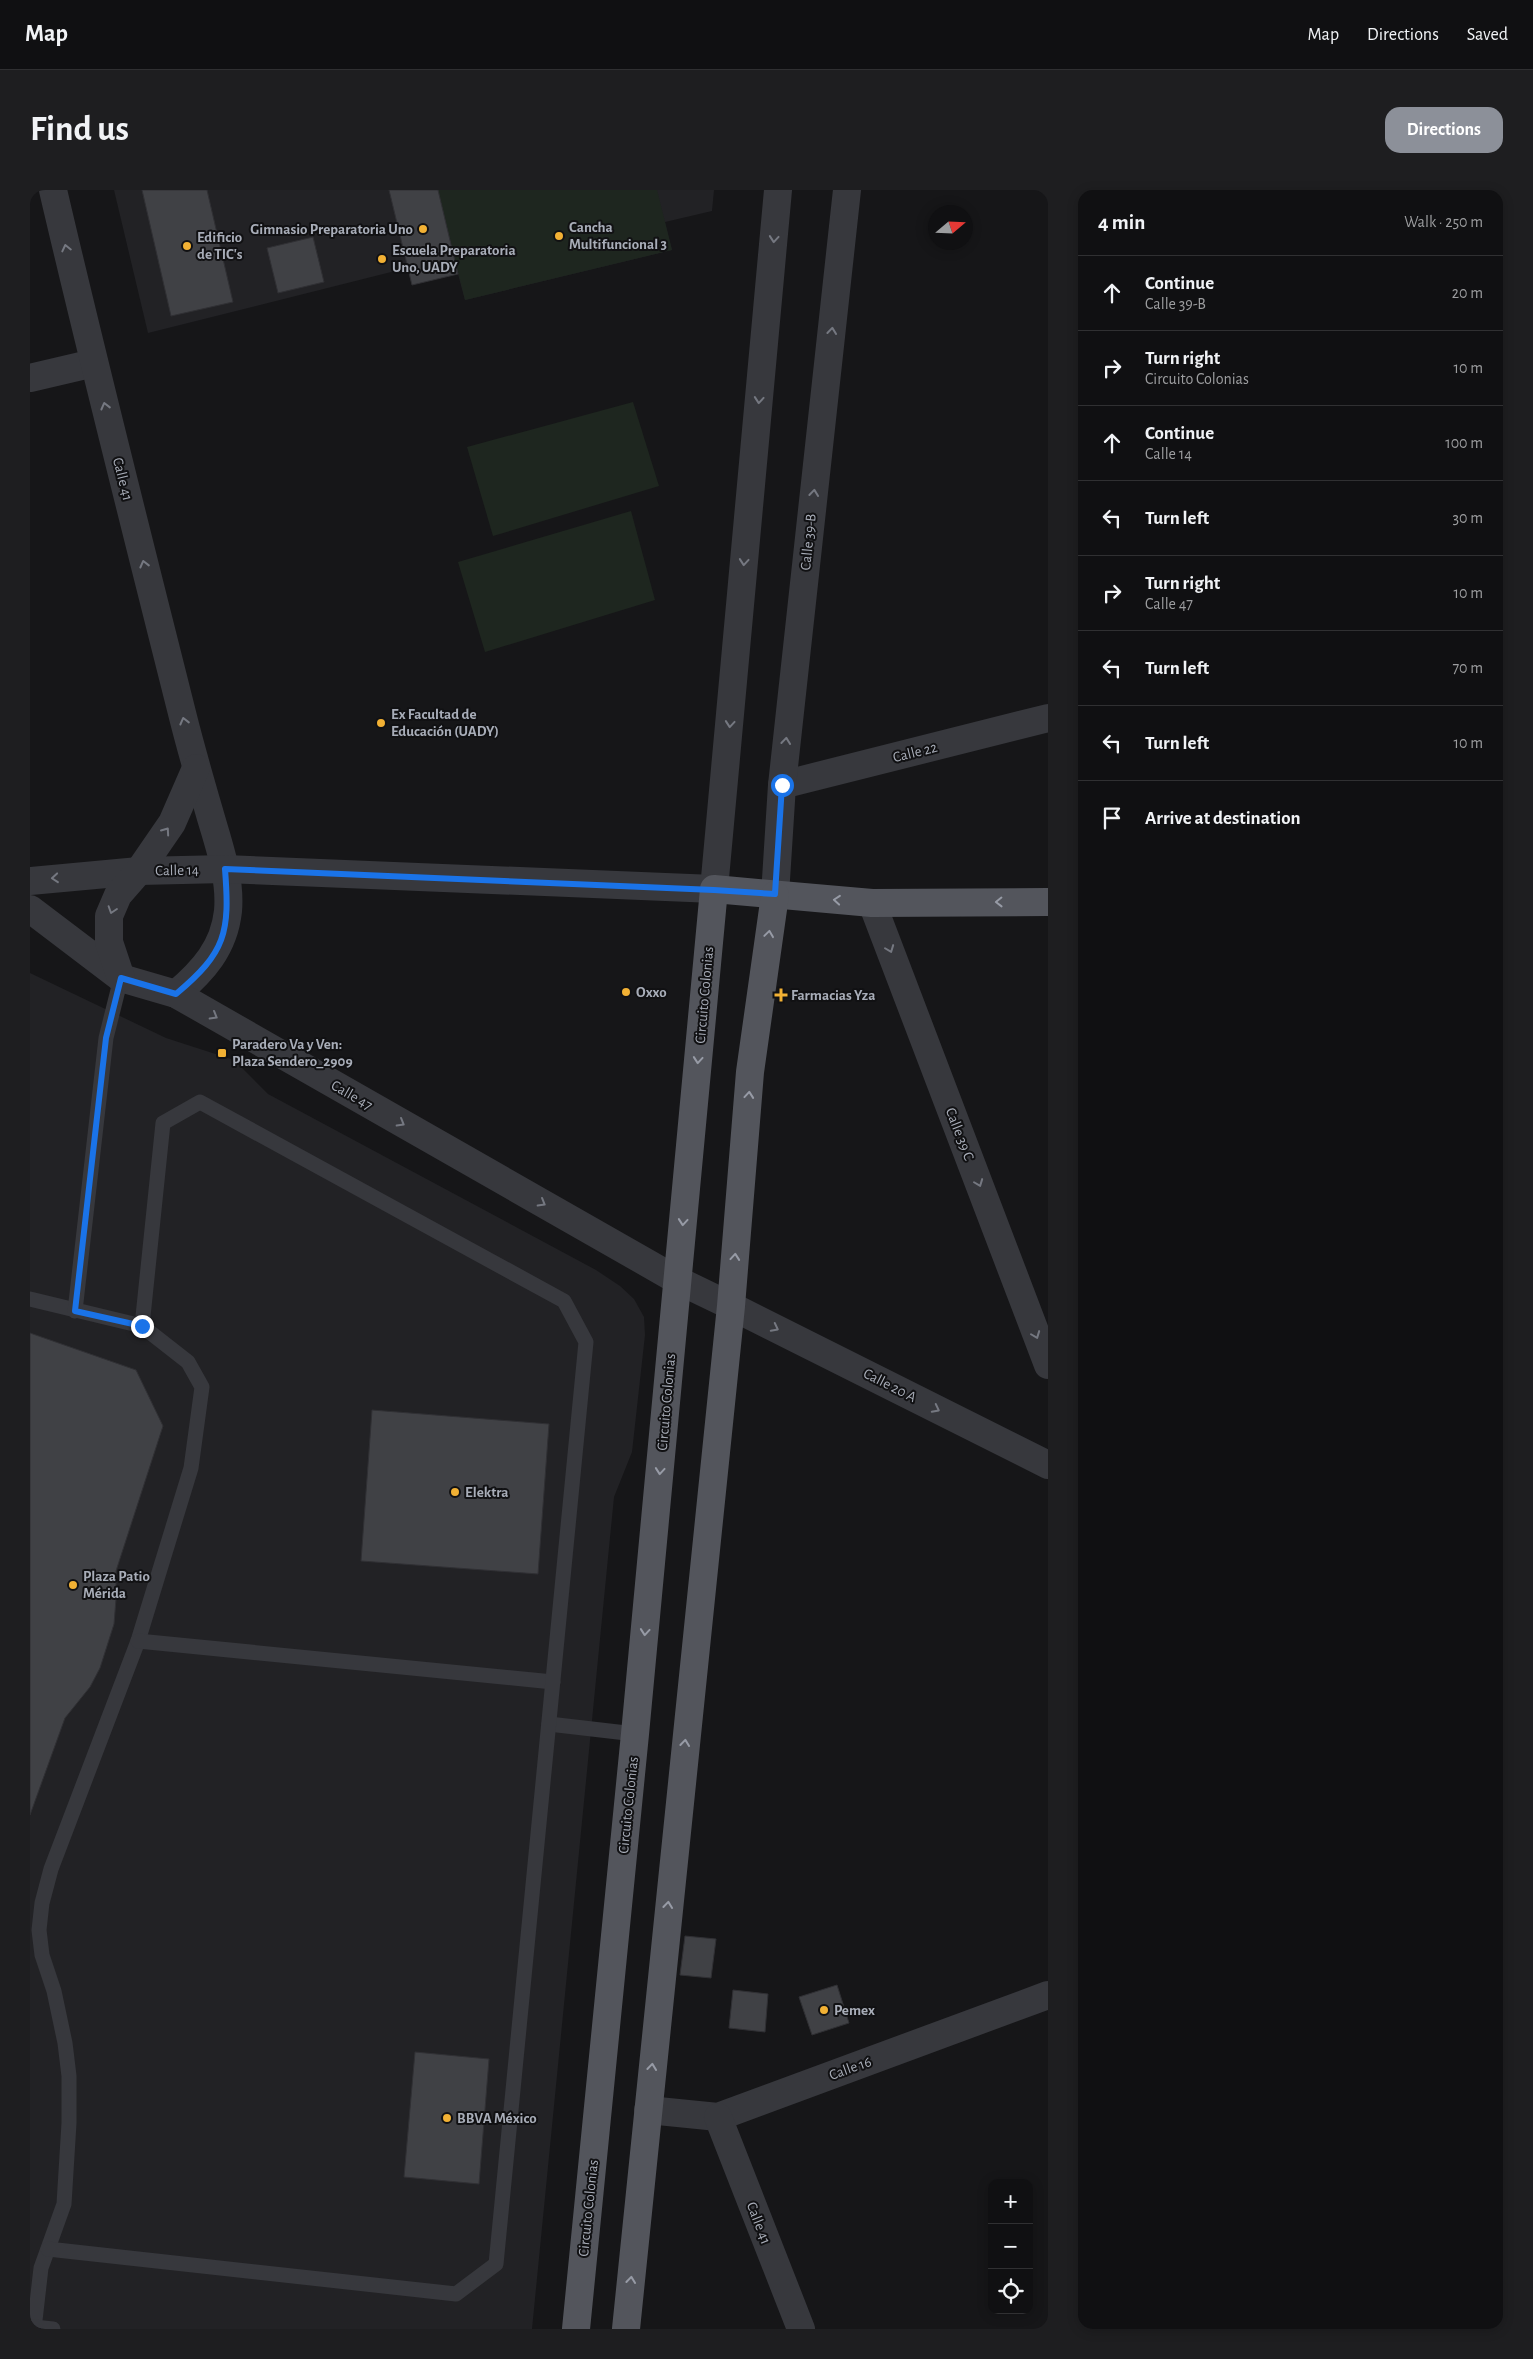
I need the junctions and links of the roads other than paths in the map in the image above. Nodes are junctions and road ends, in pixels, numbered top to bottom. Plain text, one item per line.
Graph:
1 (53, 190) edge
2 (778, 190) edge
3 (847, 190) edge
4 (94, 363) junction
5 (30, 378) edge
6 (1048, 718) edge
7 (196, 768) junction
8 (782, 785) junction
9 (225, 869) junction
10 (138, 870) junction
11 (30, 880) edge
12 (714, 890) junction
13 (775, 894) junction
14 (1048, 902) edge
15 (872, 903) junction
16 (30, 909) edge
17 (121, 978) junction
18 (176, 994) junction
19 (677, 1280) junction
20 (30, 1299) edge
21 (731, 1306) junction
22 (75, 1311) junction
23 (142, 1326) junction
24 (1048, 1366) edge
25 (1048, 1465) edge
26 (138, 1640) junction
27 (553, 1682) junction
28 (549, 1724) junction
29 (635, 1734) junction
30 (1048, 1995) edge
31 (648, 2110) junction
32 (718, 2117) junction
33 (48, 2249) junction
34 (34, 2328) edge
35 (53, 2329) edge
36 (576, 2329) edge
37 (626, 2329) edge
38 (801, 2329) edge

4 -> 1 street, Calle 41
2 -> 12 street
8 -> 3 street, Calle 39-B
4 - 5 street
7 -> 4 street, Calle 41
6 - 8 street, Calle 22
7 - 9 street, Calle 41
10 -> 7 street
8 - 13 street, Calle 39-B
9 - 10 street, Calle 14
9 - 12 street, Calle 14
9 - 18 street
10 -> 11 street, Calle 14
10 -> 17 street
12 - 13 main road
12 -> 19 main road, Circuito Colonias
15 -> 13 main road
21 -> 13 main road
14 -> 15 main road
15 -> 24 street, Calle 39 C
16 - 17 street, Calle 47
17 - 18 street, Calle 47
17 - 22 lane
18 -> 19 street, Calle 47
19 - 21 street
19 -> 29 main road, Circuito Colonias
20 - 22 lane
21 -> 25 street, Calle 20 A
31 -> 21 main road
22 - 23 lane
23 - 26 lane
23 - 27 lane
26 - 27 lane
26 - 33 lane
27 - 28 lane
28 - 29 lane
28 - 33 lane
29 - 36 main road, Circuito Colonias
30 - 32 street, Calle 16
31 - 32 street, Calle 16
37 -> 31 main road
32 - 38 street, Calle 41
33 - 34 lane
34 - 35 lane

